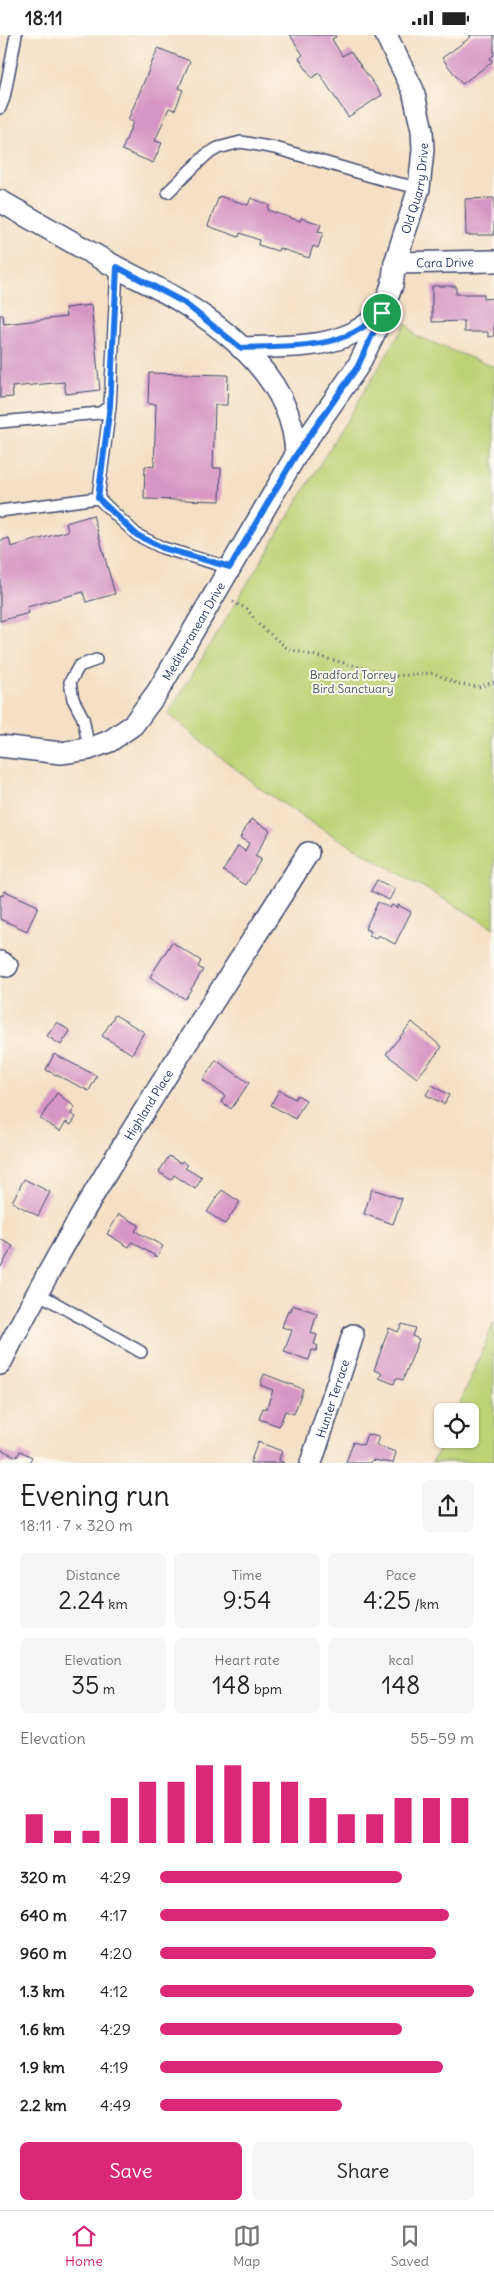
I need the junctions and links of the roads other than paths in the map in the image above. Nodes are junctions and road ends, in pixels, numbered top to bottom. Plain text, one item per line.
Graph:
1 (16, 35) edge
2 (386, 35) edge
3 (0, 107) edge
4 (419, 187) junction
5 (168, 192) dead end
6 (0, 201) edge
7 (494, 261) edge
8 (395, 263) junction
9 (117, 267) junction
10 (382, 313) junction
11 (241, 348) junction
12 (110, 406) junction
13 (0, 422) edge
14 (296, 455) junction
15 (98, 498) junction
16 (0, 511) edge
17 (230, 567) junction
18 (96, 660) dead end
19 (0, 746) edge
20 (89, 749) junction
21 (308, 853) dead end
22 (36, 1292) junction
23 (353, 1335) dead end
24 (141, 1352) dead end
25 (0, 1364) edge
26 (311, 1463) edge

1 - 3 lane
2 - 4 street, Old Quarry Drive
4 - 5 lane
4 - 8 street, Old Quarry Drive
6 - 9 street
7 - 8 street, Cara Drive
8 - 10 street, Old Quarry Drive
9 - 11 street
9 - 12 lane
10 - 11 street
10 - 14 street, Old Quarry Drive
11 - 14 street
12 - 13 lane
12 - 15 lane
14 - 17 street, Mediterranean Drive
15 - 16 lane
15 - 17 lane
17 - 20 street, Mediterranean Drive
18 - 20 lane
19 - 20 street, Mediterranean Drive
21 - 22 street, Highland Place
22 - 24 lane
22 - 25 street, Highland Place
23 - 26 street, Hunter Terrace

